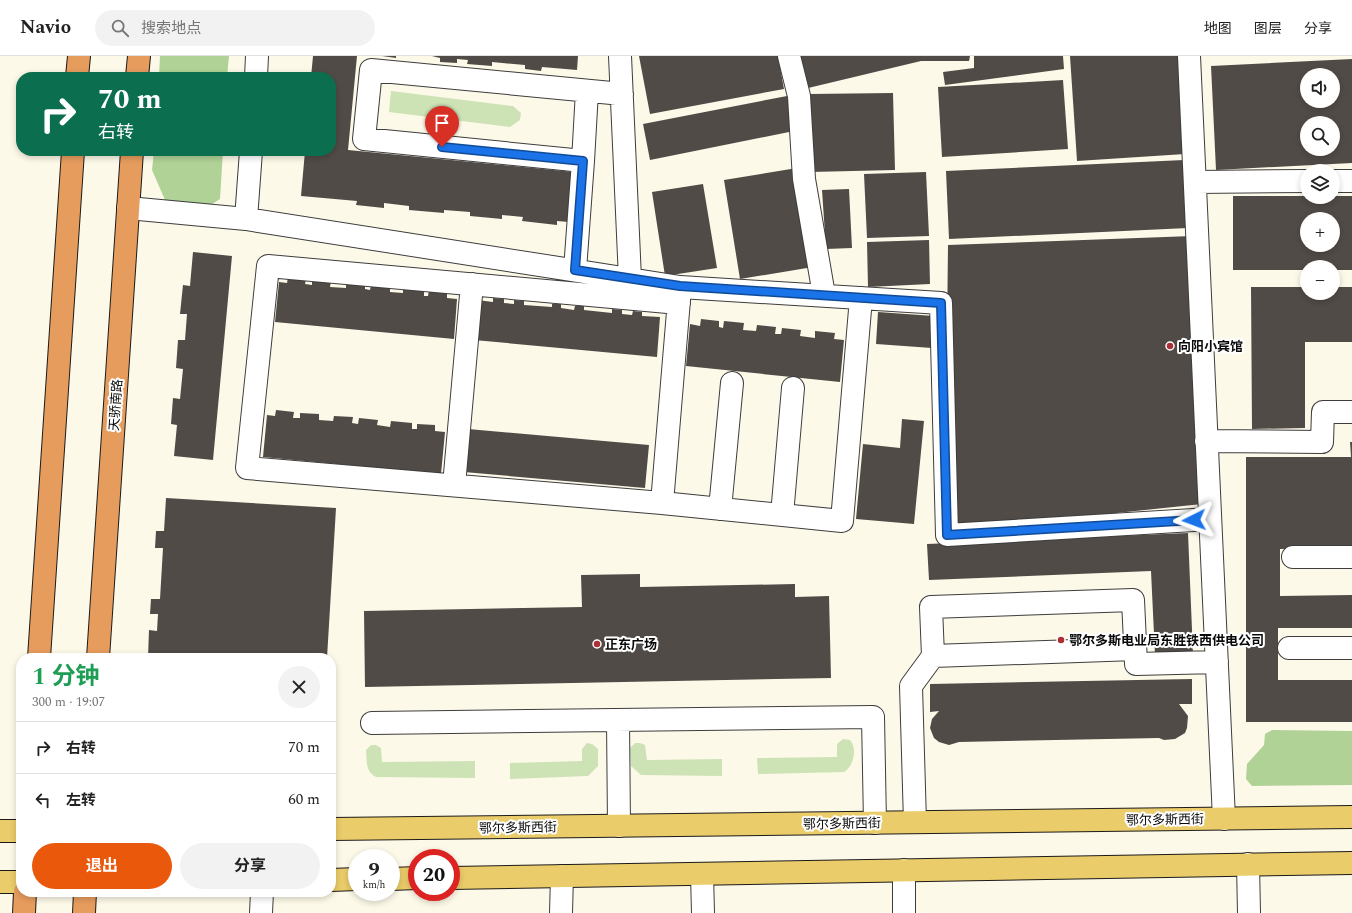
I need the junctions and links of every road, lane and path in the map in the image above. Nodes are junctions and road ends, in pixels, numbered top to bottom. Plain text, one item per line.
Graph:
1 (79, 56) edge
2 (139, 56) edge
3 (257, 56) edge
4 (620, 56) edge
5 (789, 56) edge
6 (1189, 56) edge
7 (78, 72) edge
8 (137, 72) edge
9 (256, 72) edge
10 (588, 91) junction
11 (622, 94) junction
12 (73, 156) edge
13 (132, 156) edge
14 (251, 156) edge
15 (583, 161) junction
16 (1300, 181) edge
17 (1340, 181) edge
18 (1352, 181) edge
19 (1195, 182) junction
20 (128, 208) junction
21 (246, 219) junction
22 (575, 270) junction
23 (630, 279) junction
24 (472, 284) junction
25 (679, 295) junction
26 (824, 295) junction
27 (861, 298) junction
28 (732, 383) dead end
29 (793, 388) dead end
30 (1352, 412) edge
31 (1206, 441) junction
32 (454, 485) junction
33 (662, 503) junction
34 (720, 508) junction
35 (782, 515) junction
36 (1210, 519) junction
37 (1293, 557) dead end
38 (1352, 557) edge
39 (1289, 648) dead end
40 (1352, 648) edge
41 (1135, 649) junction
42 (39, 653) edge
43 (98, 653) edge
44 (933, 656) junction
45 (1217, 662) junction
46 (618, 720) junction
47 (372, 723) dead end
48 (1352, 817) edge
49 (1224, 819) junction
50 (915, 822) junction
51 (875, 823) junction
52 (619, 826) junction
53 (336, 829) edge
54 (0, 831) edge
55 (16, 831) edge
56 (1352, 863) edge
57 (1248, 864) junction
58 (904, 870) junction
59 (702, 874) junction
60 (562, 876) junction
61 (460, 878) edge
62 (348, 879) edge
63 (336, 880) edge
64 (0, 882) edge
65 (16, 882) edge
66 (25, 897) edge
67 (85, 897) edge
68 (262, 897) edge
69 (24, 913) edge
70 (84, 913) edge
71 (261, 913) edge
72 (561, 913) edge
73 (703, 913) edge
74 (904, 913) edge
75 (1249, 913) edge

1 - 7 highway
2 - 8 highway
3 - 9 street
4 - 11 street
5 - 26 street
6 - 19 street
10 - 11 street
10 - 15 street
10 - 15 street
11 - 23 street
12 - 42 highway
13 - 20 highway, 天骄南路
14 - 21 street
15 - 22 street
16 - 19 street
17 - 18 street
19 - 31 street
20 - 21 street
20 - 43 highway, 天骄南路
21 - 22 street
22 - 23 street
23 - 25 street
24 - 25 street
24 - 32 street
24 - 32 street
25 - 26 street
25 - 33 street
26 - 27 street
27 - 35 street
27 - 36 street
28 - 34 street
29 - 35 street
30 - 31 street
31 - 36 street
32 - 33 street
33 - 34 street
34 - 35 street
36 - 45 street
37 - 38 street
39 - 40 street
41 - 44 street
41 - 44 street
41 - 45 street
44 - 50 street
45 - 49 street
46 - 47 street
46 - 51 street
46 - 52 street
48 - 49 main road, 鄂尔多斯西街
49 - 50 main road, 鄂尔多斯西街
50 - 51 main road, 鄂尔多斯西街
51 - 52 main road, 鄂尔多斯西街
52 - 53 main road, 鄂尔多斯西街
54 - 55 main road
56 - 57 main road
57 - 58 main road
57 - 75 street
58 - 59 main road
58 - 74 street
59 - 60 main road
59 - 73 street
60 - 61 main road
60 - 72 street
62 - 63 main road
64 - 65 main road
66 - 69 highway
67 - 70 highway
68 - 71 street

